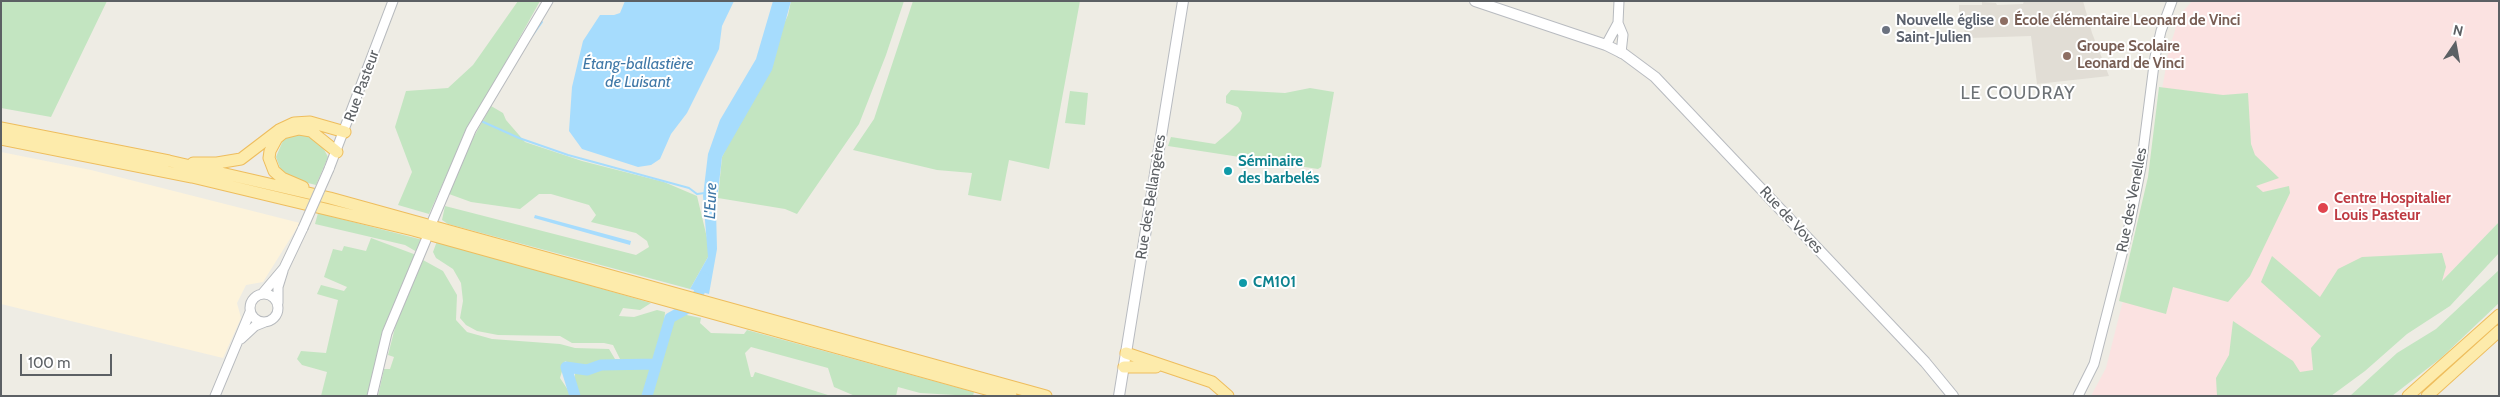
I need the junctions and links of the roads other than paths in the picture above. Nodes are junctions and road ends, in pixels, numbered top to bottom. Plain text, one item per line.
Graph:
1 (393, 1) edge
2 (548, 1) edge
3 (1184, 1) edge
4 (1475, 1) edge
5 (1619, 1) edge
6 (2172, 1) edge
7 (1618, 22) junction
8 (1606, 45) junction
9 (1621, 53) junction
10 (1, 128) edge
11 (345, 132) junction
12 (1, 139) edge
13 (337, 152) junction
14 (169, 161) junction
15 (330, 198) junction
16 (434, 220) dead end
17 (426, 240) dead end
18 (284, 268) junction
19 (636, 287) junction
20 (262, 294) junction
21 (278, 303) junction
22 (250, 312) junction
23 (2499, 315) edge
24 (266, 322) junction
25 (2499, 331) edge
26 (238, 343) junction
27 (1126, 353) junction
28 (1124, 367) junction
29 (1163, 367) junction
30 (1011, 393) edge
31 (1119, 395) edge
32 (215, 396) edge
33 (372, 396) edge
34 (1046, 396) edge
35 (1228, 396) edge
36 (1953, 396) edge
37 (2078, 396) edge
38 (2408, 396) edge
39 (2427, 396) edge

1 - 11 street, Rue Pasteur
2 - 16 street
3 - 27 main road, Rue des Bellangères
4 - 8 main road, Rue de Voves
5 - 7 street
6 - 37 street, Rue des Venelles
7 - 8 street
7 - 9 street
8 - 9 main road, Rue de Voves
9 - 36 main road, Rue de Voves
10 - 14 main road
11 - 13 street, Rue Pasteur
11 - 14 main road
12 - 19 main road
13 - 15 main road
13 - 18 street, Rue Pasteur, bridge
14 - 15 main road
15 - 19 main road
17 - 33 street
18 - 20 street
18 - 21 street
19 - 30 main road
20 - 21 street
20 - 22 street
21 - 24 street
22 - 24 street
22 - 26 street
23 - 38 main road
24 - 26 street
25 - 39 main road
26 - 32 street
27 - 28 main road, Rue des Bellangères
27 - 29 main road
28 - 29 main road
28 - 31 main road, Rue des Bellangères
29 - 35 main road
30 - 34 main road

